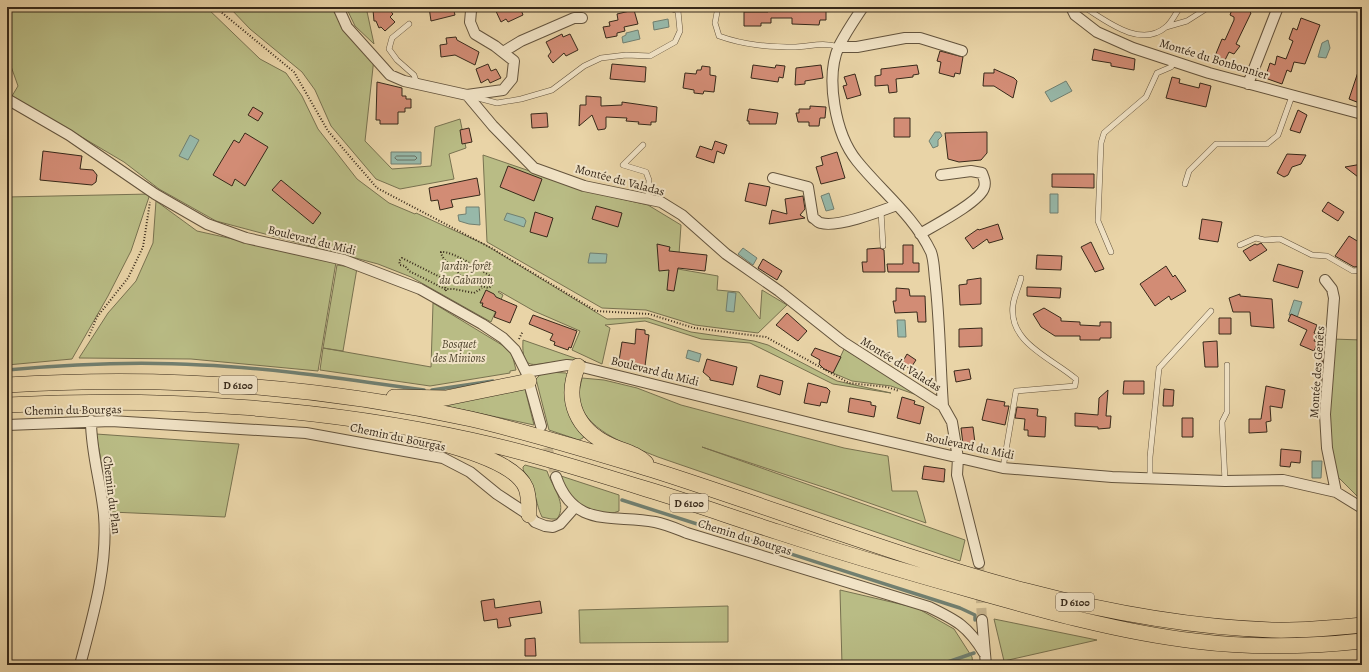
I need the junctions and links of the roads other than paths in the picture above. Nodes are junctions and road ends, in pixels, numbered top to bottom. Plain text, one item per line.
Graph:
1 (338, 7) edge
2 (473, 7) edge
3 (718, 7) edge
4 (863, 7) edge
5 (1071, 7) edge
6 (1084, 7) edge
7 (1180, 7) edge
8 (1209, 7) edge
9 (1278, 7) edge
10 (669, 8) dead end
11 (582, 18) dead end
12 (409, 24) dead end
13 (1166, 27) junction
14 (839, 47) junction
15 (962, 51) dead end
16 (503, 52) junction
17 (1175, 62) junction
18 (417, 84) junction
19 (1248, 84) junction
20 (467, 95) junction
21 (1292, 96) junction
22 (7, 99) edge
23 (1362, 114) edge
24 (643, 144) dead end
25 (941, 175) dead end
26 (773, 178) dead end
27 (1185, 184) dead end
28 (648, 200) junction
29 (897, 205) junction
30 (882, 212) junction
31 (920, 234) junction
32 (1240, 245) dead end
33 (883, 246) dead end
34 (1111, 252) dead end
35 (1362, 270) edge
36 (1021, 278) dead end
37 (1325, 280) dead end
38 (1211, 311) dead end
39 (1227, 365) dead end
40 (578, 366) junction
41 (528, 376) junction
42 (7, 385) edge
43 (364, 400) junction
44 (7, 405) edge
45 (943, 406) junction
46 (324, 415) junction
47 (91, 421) junction
48 (7, 425) edge
49 (541, 426) tunnel mouth
50 (958, 458) junction
51 (1003, 468) junction
52 (654, 471) junction
53 (556, 477) tunnel mouth
54 (1150, 478) junction
55 (1224, 481) junction
56 (1336, 492) junction
57 (575, 507) junction
58 (1362, 508) edge
59 (529, 515) junction
60 (979, 563) tunnel mouth
61 (982, 620) tunnel mouth
62 (1362, 625) edge
63 (1362, 641) edge
64 (984, 653) junction
65 (80, 665) edge
66 (986, 665) edge

1 - 18 street
2 - 16 street
3 - 14 lane
4 - 14 street
5 - 17 street, Montée du Bonbonnier
6 - 13 lane
7 - 13 lane
8 - 13 lane
9 - 19 street
10 - 20 lane
11 - 16 street
12 - 18 lane
14 - 15 street
14 - 29 street
16 - 20 street
17 - 19 street, Montée du Bonbonnier
17 - 34 lane
18 - 20 street
19 - 21 street, Montée du Bonbonnier
20 - 28 street, Montée du Valadas
21 - 23 street, Montée du Bonbonnier
21 - 27 lane
22 - 41 street, Boulevard du Midi
24 - 28 lane
25 - 31 street
26 - 30 street
28 - 45 street, Montée du Valadas
29 - 30 street
29 - 31 street
30 - 33 lane
31 - 45 street
32 - 35 lane
36 - 51 lane
37 - 56 street, Montée des Genêts
38 - 54 lane
39 - 55 lane
40 - 41 street, Boulevard du Midi
40 - 50 street, Boulevard du Midi
40 - 52 main road
41 - 43 main road
41 - 49 street
42 - 43 main road, D 6100
43 - 52 main road, D 6100
44 - 46 main road, D 6100
45 - 50 street, Montée du Valadas
46 - 59 main road
46 - 63 main road, D 6100
47 - 48 street, Chemin du Bourgas
47 - 59 street, Chemin du Bourgas
47 - 65 street, Chemin du Plan
50 - 51 street, Boulevard du Midi
50 - 60 street, Montée du Valadas
51 - 54 street, Boulevard du Midi
52 - 62 main road, D 6100
53 - 57 street
54 - 55 street, Boulevard du Midi
55 - 56 street, Boulevard du Midi
56 - 58 street, Boulevard du Midi
57 - 59 street, Chemin du Bourgas
57 - 64 street, Chemin du Bourgas
61 - 64 street
64 - 66 street

